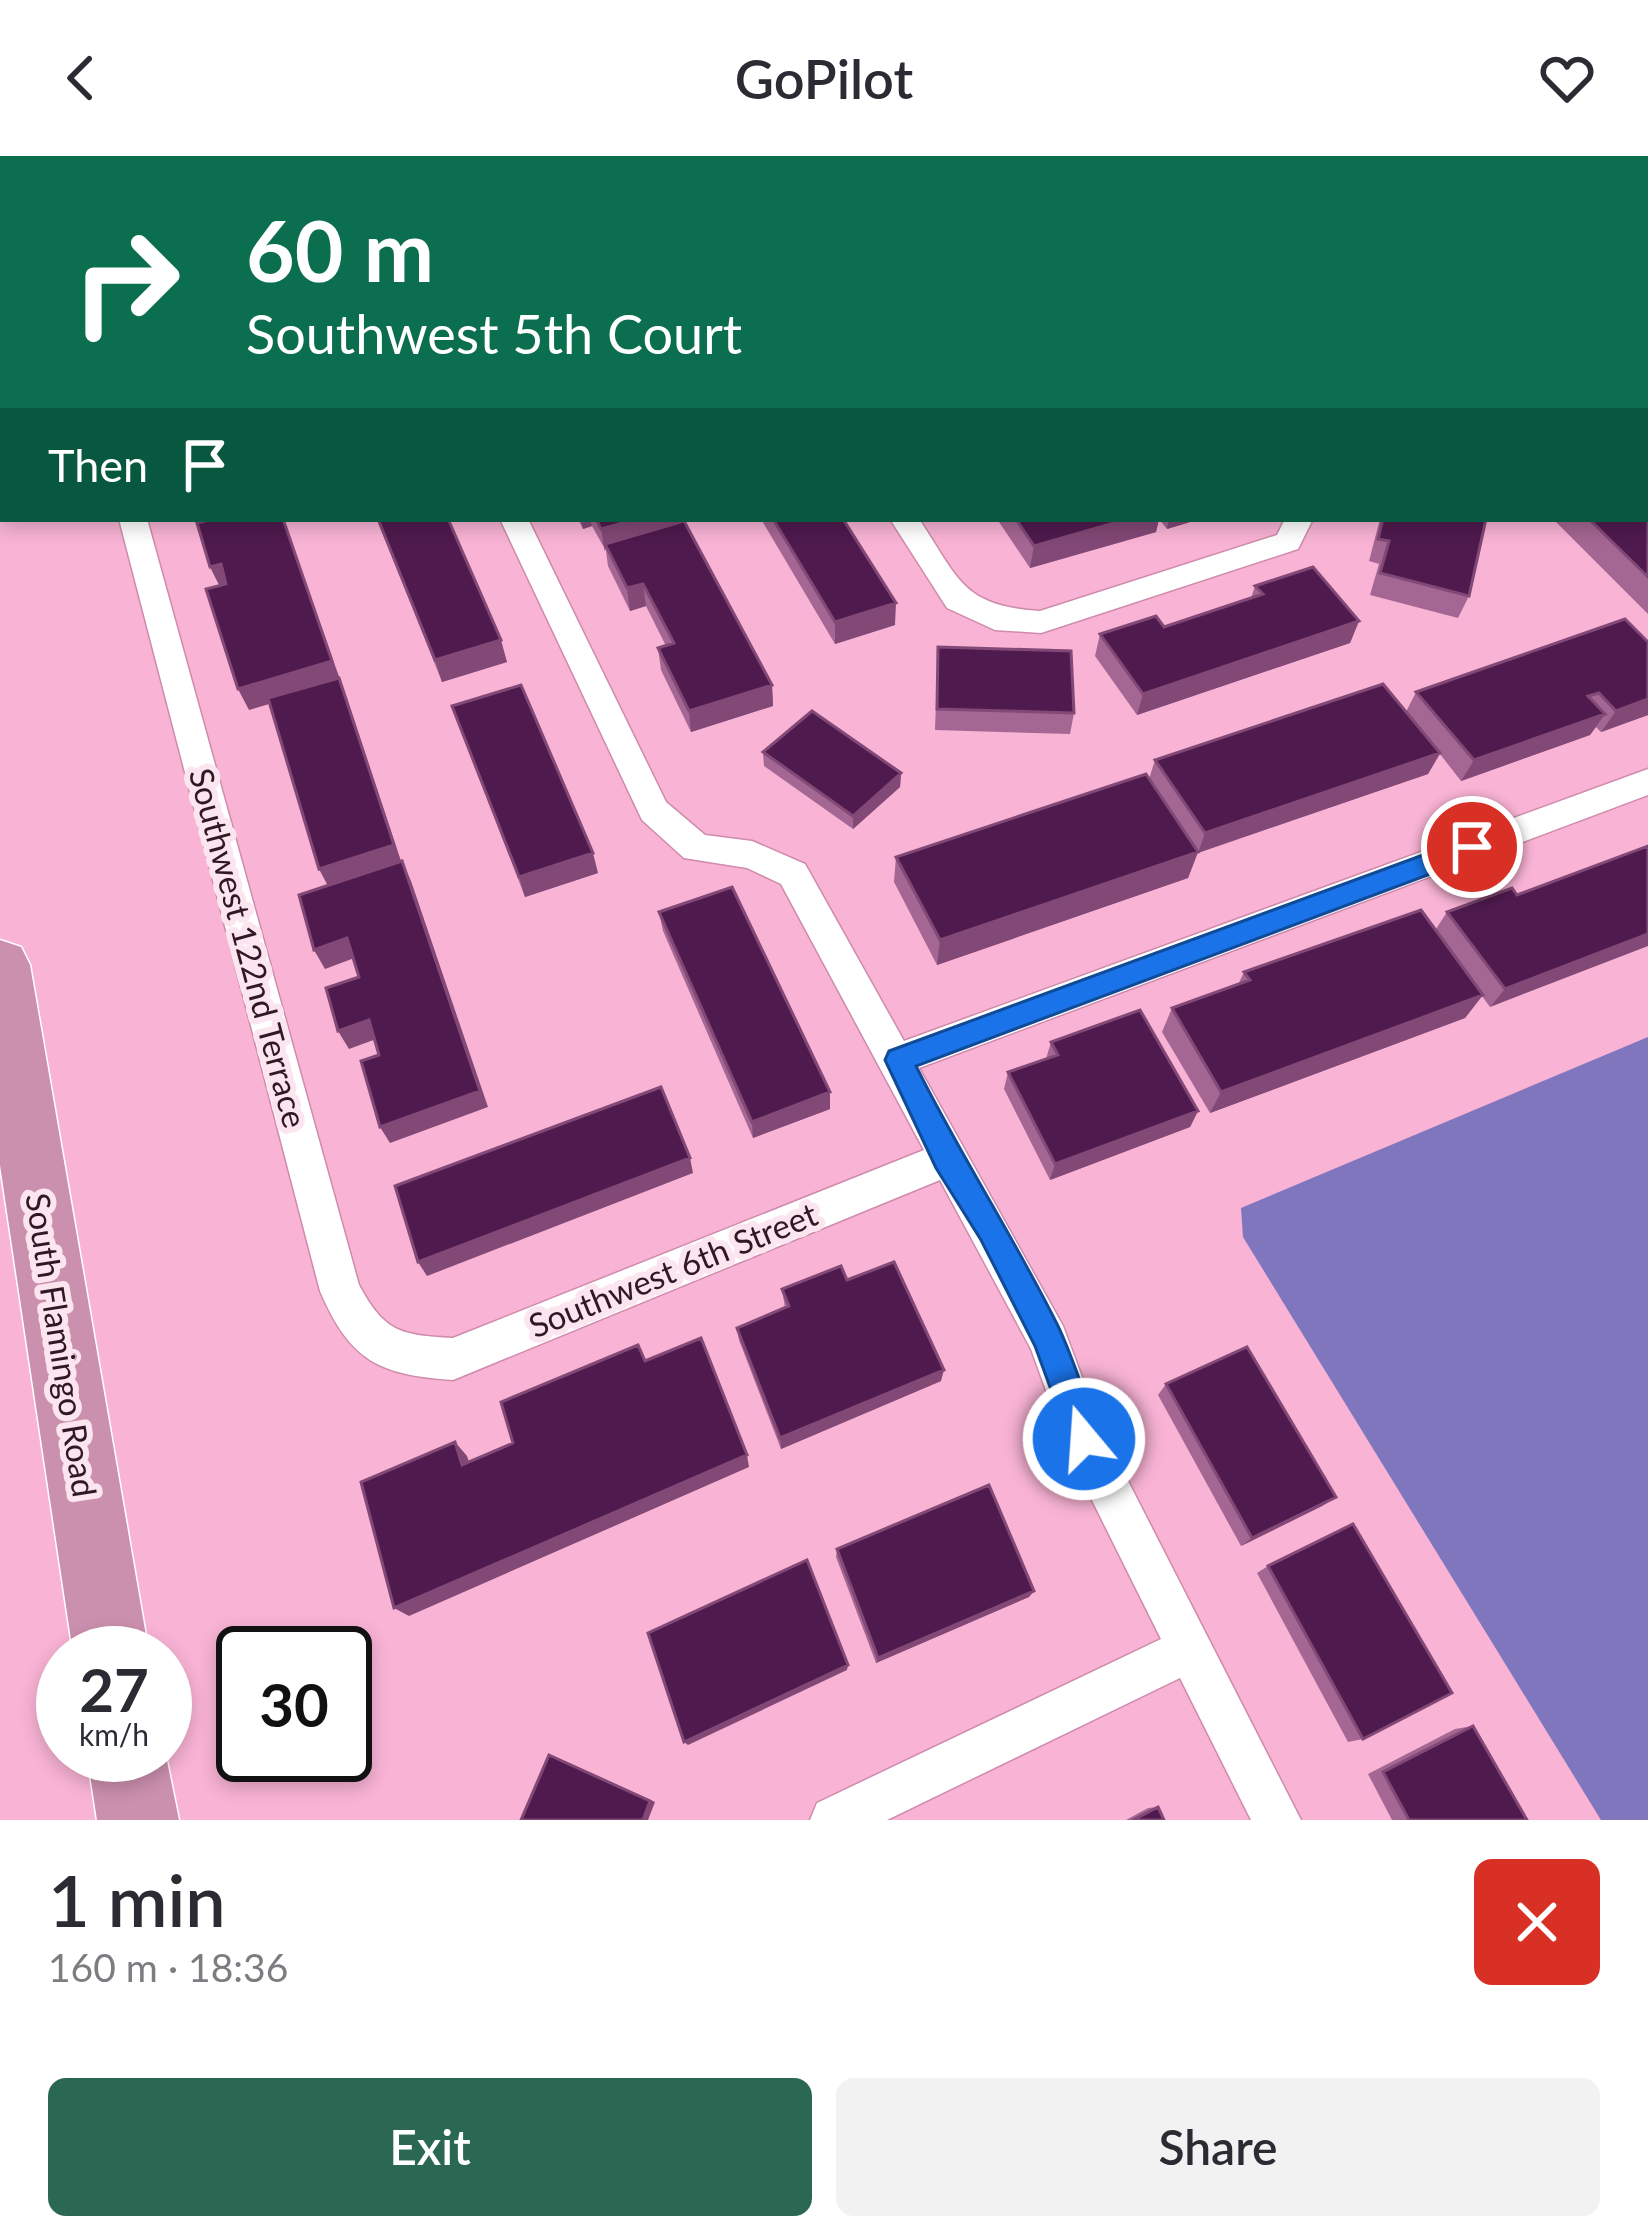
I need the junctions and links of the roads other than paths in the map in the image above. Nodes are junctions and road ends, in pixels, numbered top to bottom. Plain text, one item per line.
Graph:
1 (135, 522) edge
2 (515, 522) edge
3 (906, 522) edge
4 (1298, 522) edge
5 (1648, 782) edge
6 (0, 965) edge
7 (899, 1060) junction
8 (946, 1159) junction
9 (396, 1356) joint
10 (107, 1626) edge
11 (1188, 1650) junction
12 (131, 1782) edge
13 (137, 1820) edge
14 (834, 1820) edge
15 (1277, 1820) edge

1 - 9 street, Southwest 122nd Terrace
2 - 7 street
3 - 4 street
5 - 7 street
6 - 10 highway, South Flamingo Road
7 - 8 street
8 - 9 street, Southwest 6th Street
8 - 11 street
11 - 14 street
11 - 15 street
12 - 13 highway

